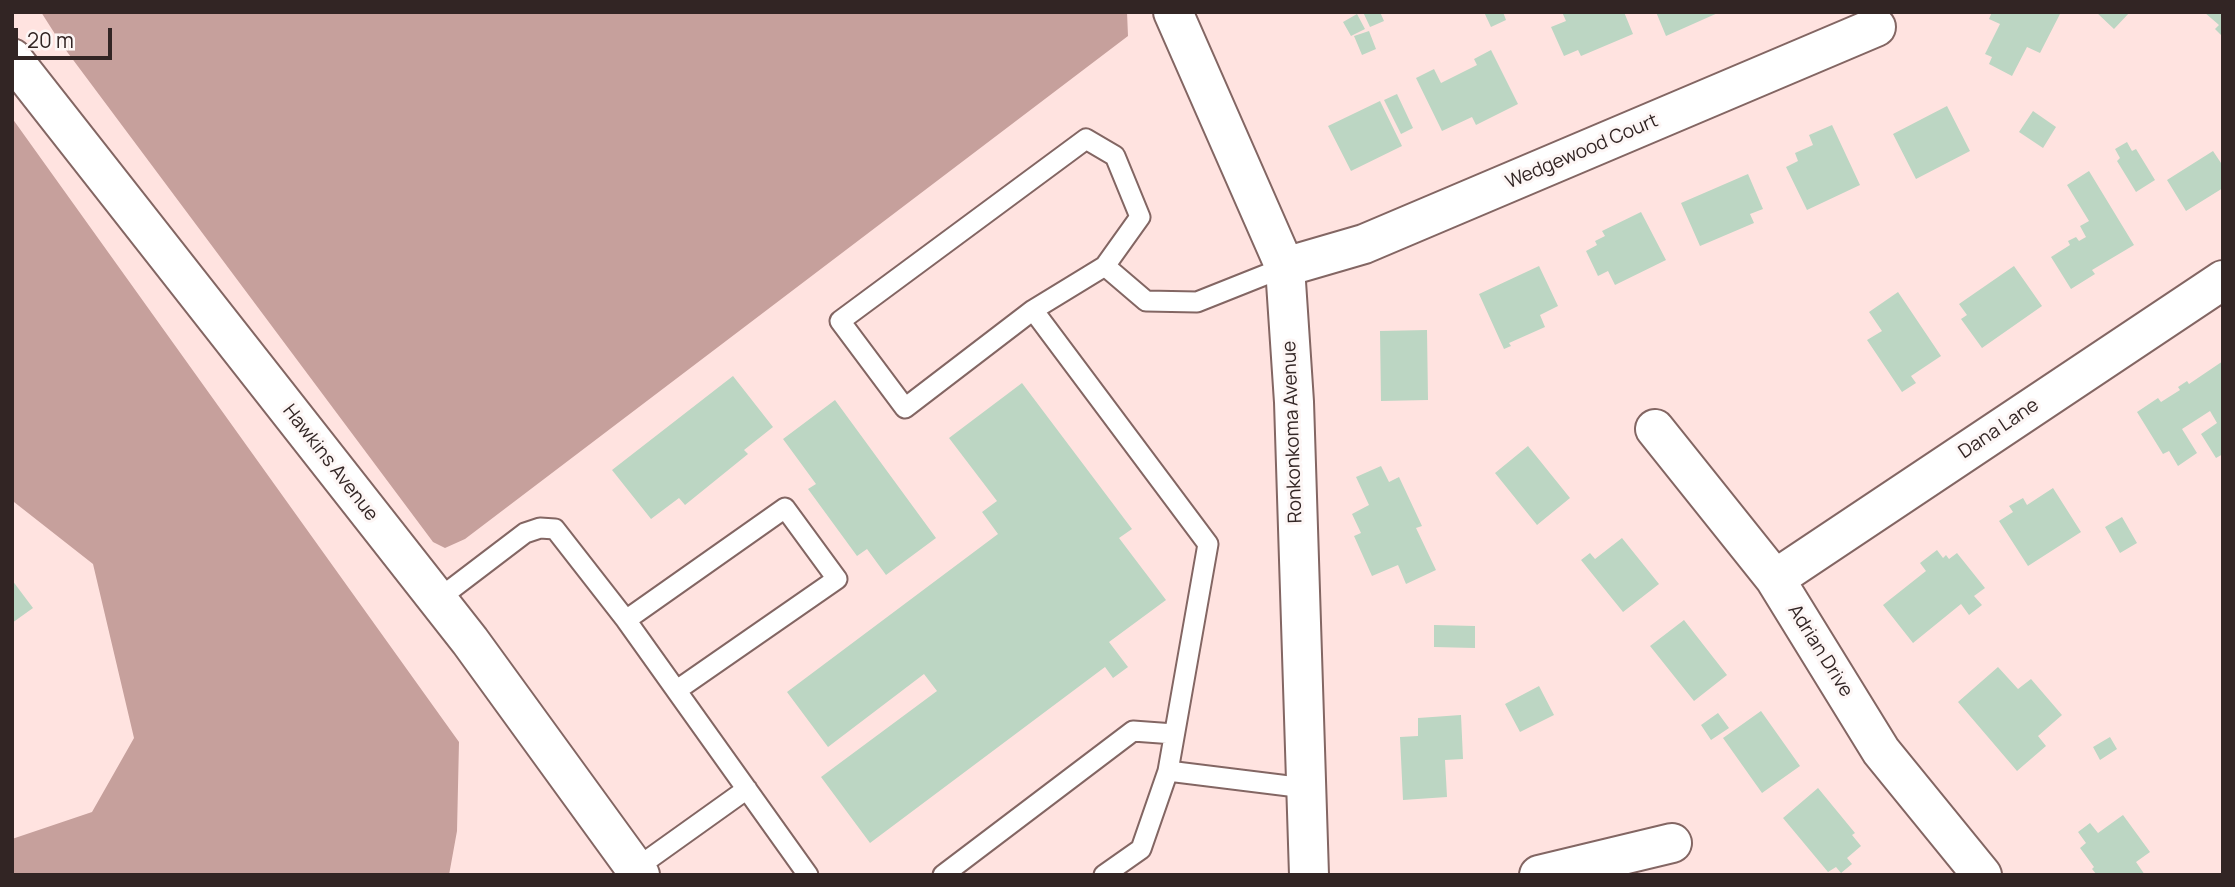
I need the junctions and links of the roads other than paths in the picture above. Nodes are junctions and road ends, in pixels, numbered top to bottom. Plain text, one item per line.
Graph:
1 (1173, 12) edge
2 (1876, 27) dead end
3 (12, 58) edge
4 (1105, 266) junction
5 (1284, 267) junction
6 (2223, 280) edge
7 (1033, 310) junction
8 (1655, 429) dead end
9 (1775, 579) junction
10 (438, 600) junction
11 (626, 620) junction
12 (677, 690) junction
13 (1174, 734) junction
14 (1168, 771) junction
15 (1305, 788) junction
16 (747, 789) junction
17 (1672, 843) dead end
18 (637, 872) edge
19 (808, 875) edge
20 (943, 875) edge
21 (1104, 875) edge
22 (1309, 875) edge
23 (1539, 875) edge
24 (1982, 875) edge

1 - 5 street, Ronkonkoma Avenue
2 - 5 street, Wedgewood Court
3 - 10 street, Hawkins Avenue
4 - 5 lane
4 - 7 lane
4 - 7 lane
5 - 15 street, Ronkonkoma Avenue
6 - 9 street, Dana Lane
7 - 13 lane
8 - 9 street, Adrian Drive
9 - 24 street, Adrian Drive
10 - 11 lane
10 - 18 street, Hawkins Avenue
11 - 12 lane
11 - 12 lane
12 - 16 lane
13 - 14 lane
13 - 20 lane
14 - 15 lane
14 - 21 lane
15 - 22 street, Ronkonkoma Avenue
16 - 18 lane
16 - 19 lane
17 - 23 street

